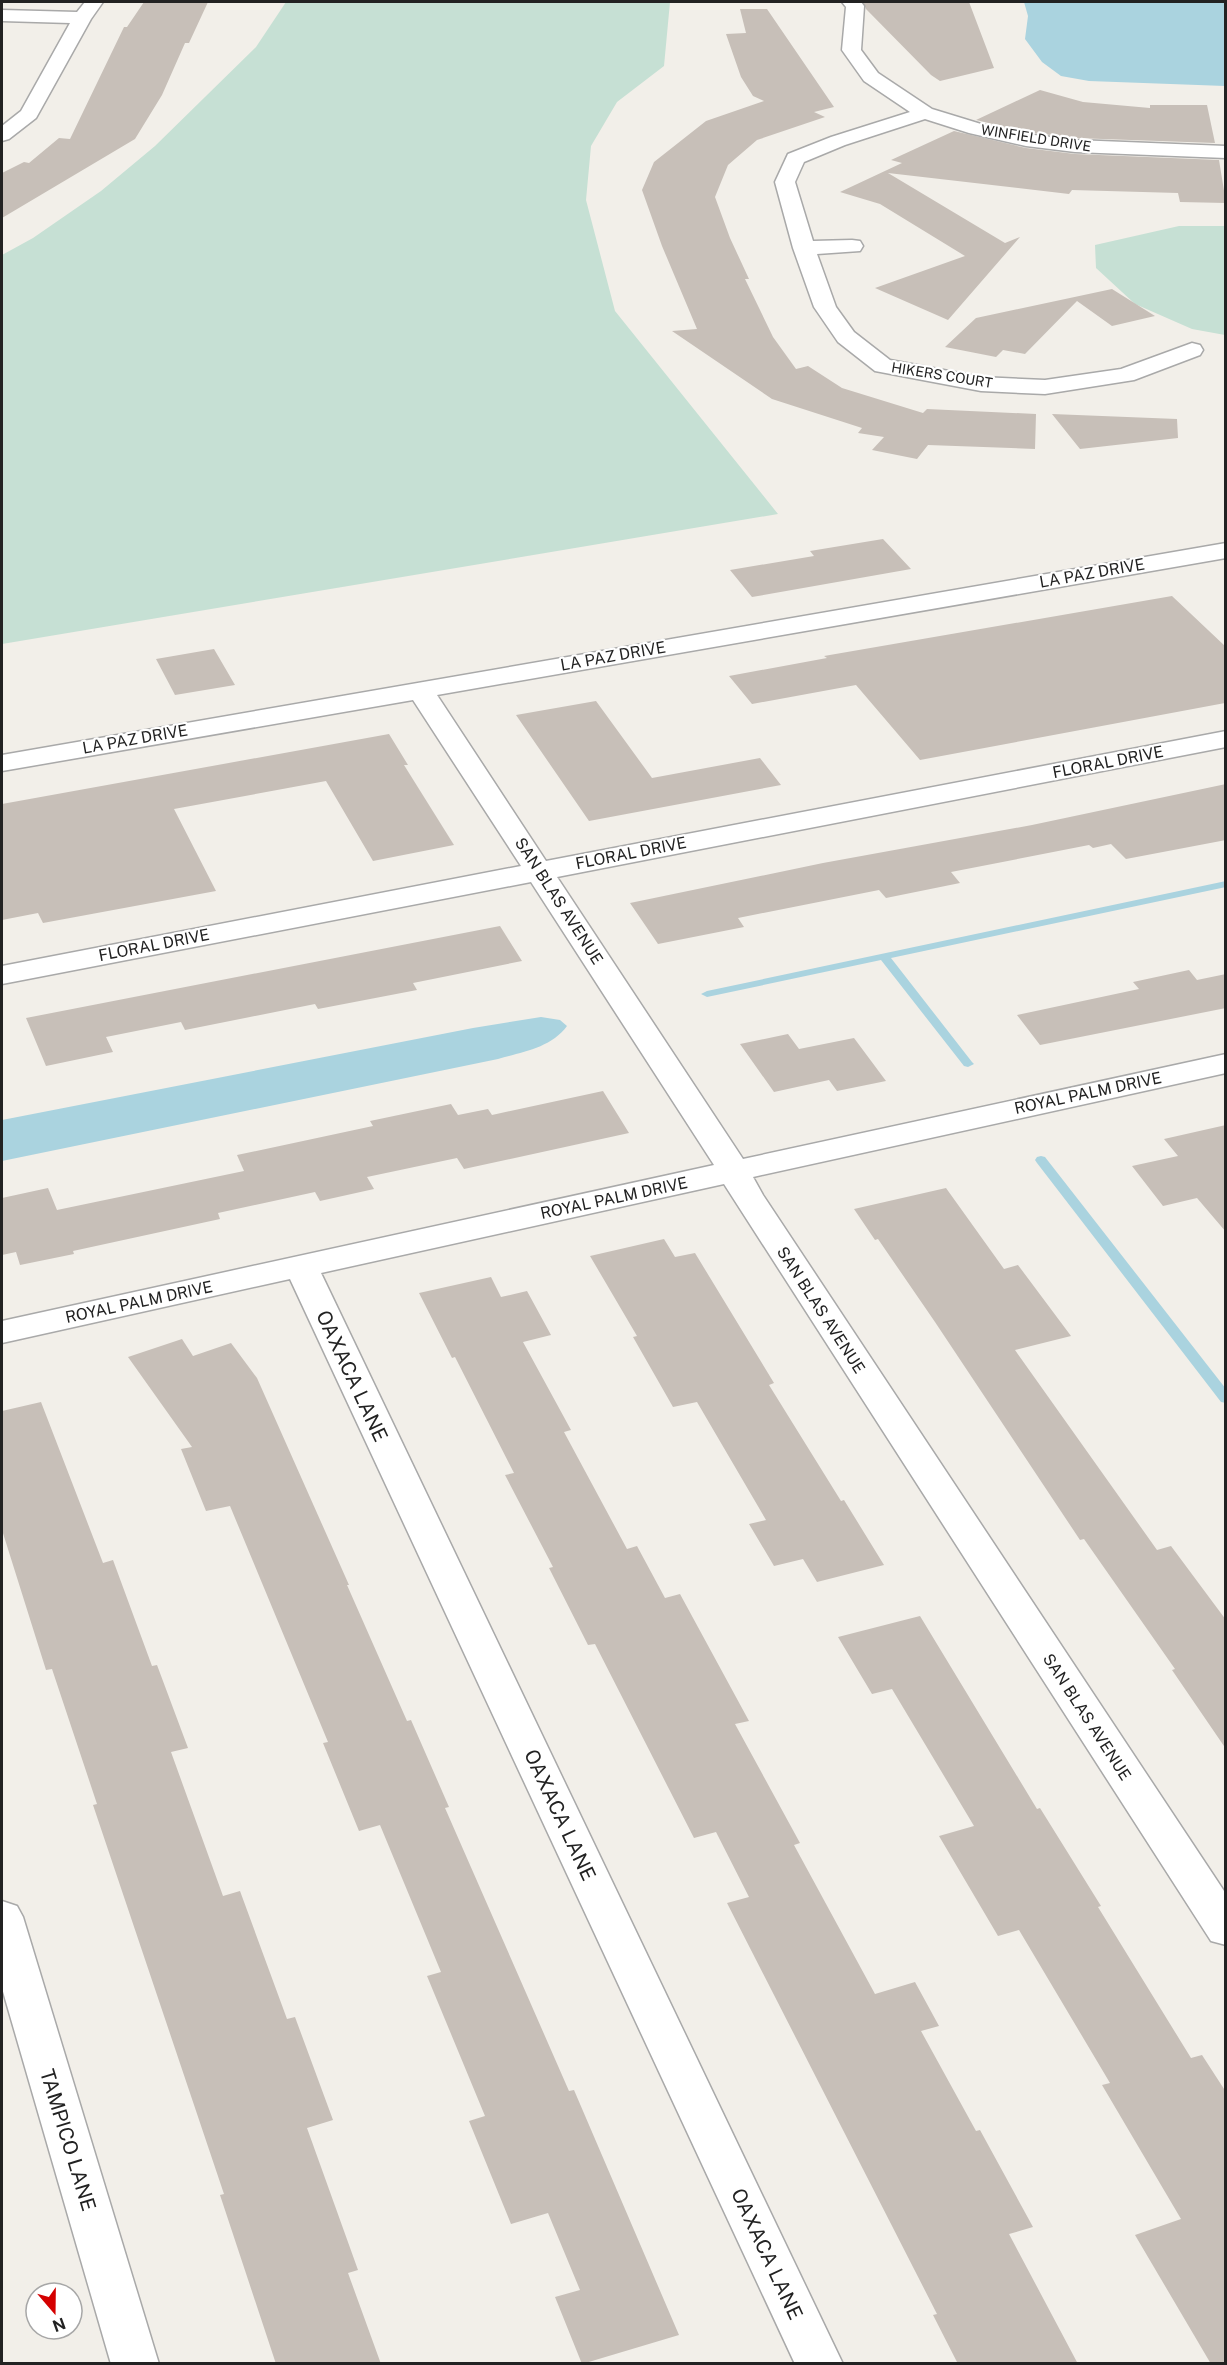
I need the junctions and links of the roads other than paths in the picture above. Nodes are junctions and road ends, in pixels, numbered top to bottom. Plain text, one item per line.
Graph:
1 (94, 2) edge
2 (851, 2) edge
3 (2, 15) edge
4 (82, 18) junction
5 (2, 113) edge
6 (925, 113) junction
7 (29, 114) junction
8 (2, 135) edge
9 (1226, 152) edge
10 (852, 246) dead end
11 (804, 248) junction
12 (1192, 350) dead end
13 (1226, 550) edge
14 (420, 690) junction
15 (1226, 739) edge
16 (2, 763) edge
17 (539, 871) junction
18 (2, 975) edge
19 (1226, 1063) edge
20 (734, 1171) junction
21 (301, 1267) junction
22 (2, 1332) edge
23 (2, 1917) edge
24 (1226, 1929) edge
25 (135, 2364) edge
26 (819, 2364) edge

1 - 4 street
2 - 6 street, WINFIELD DRIVE
3 - 4 street
4 - 7 street
5 - 7 street
6 - 9 street, WINFIELD DRIVE
6 - 11 street, HIKERS COURT
7 - 8 street
10 - 11 street
11 - 12 street, HIKERS COURT
13 - 14 street, LA PAZ DRIVE
14 - 16 street, LA PAZ DRIVE
14 - 17 street, SAN BLAS AVENUE
15 - 17 street, FLORAL DRIVE
17 - 18 street, FLORAL DRIVE
17 - 20 street, SAN BLAS AVENUE
19 - 20 street, ROYAL PALM DRIVE
20 - 21 street, ROYAL PALM DRIVE
20 - 24 street, SAN BLAS AVENUE
21 - 22 street, ROYAL PALM DRIVE
21 - 26 street, OAXACA LANE
23 - 25 street, TAMPICO LANE

